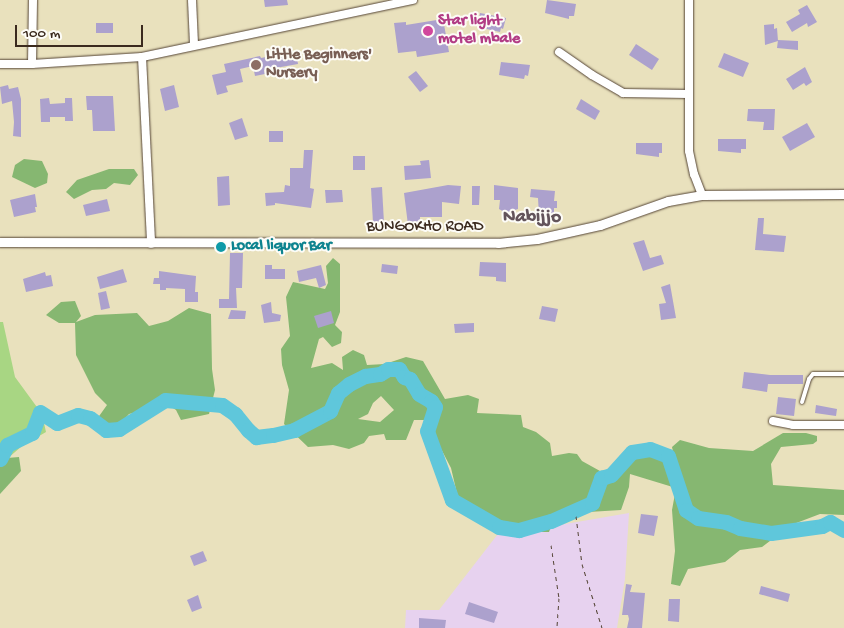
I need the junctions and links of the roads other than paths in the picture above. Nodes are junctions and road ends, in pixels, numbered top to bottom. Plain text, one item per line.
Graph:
1 (33, 0) edge
2 (192, 0) edge
3 (412, 0) edge
4 (689, 0) edge
5 (194, 44) junction
6 (559, 52) dead end
7 (142, 57) junction
8 (0, 64) edge
9 (32, 64) junction
10 (688, 94) junction
11 (844, 194) edge
12 (702, 196) junction
13 (0, 242) edge
14 (151, 244) junction
15 (844, 374) edge
16 (802, 402) dead end
17 (773, 421) dead end
18 (844, 425) edge

1 - 9 street
2 - 5 street
3 - 5 street
4 - 10 street
5 - 7 street
6 - 10 street
7 - 9 street
7 - 14 street
8 - 9 street
10 - 12 street
11 - 12 street, BUNGOKHO ROAD
12 - 14 street, BUNGOKHO ROAD
13 - 14 street, BUNGOKHO ROAD
15 - 16 lane
17 - 18 street

